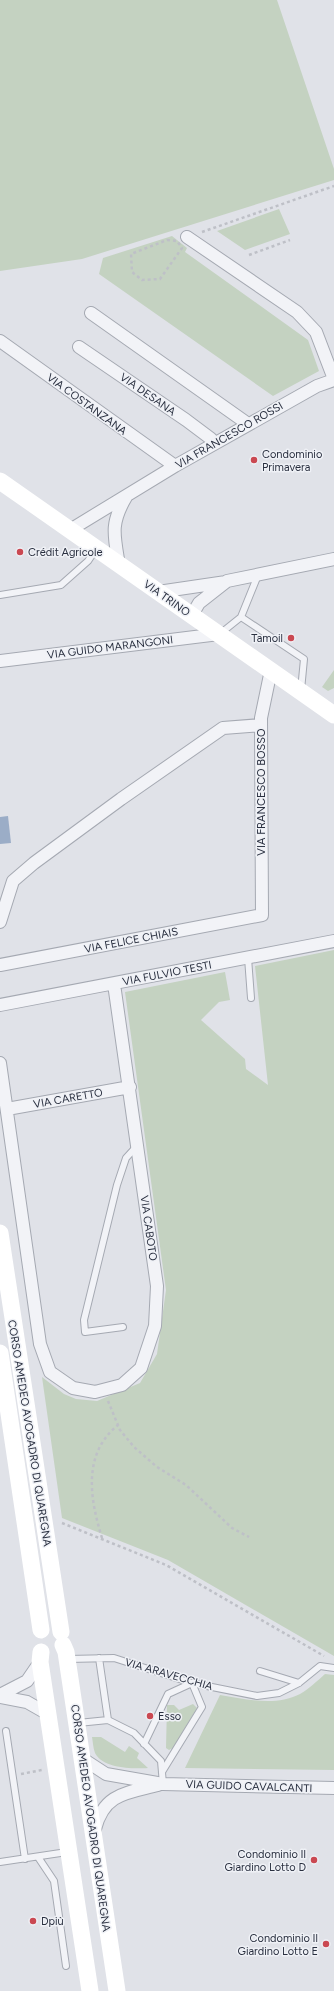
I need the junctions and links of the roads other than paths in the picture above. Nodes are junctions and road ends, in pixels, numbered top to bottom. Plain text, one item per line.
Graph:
1 (182, 239) road end
2 (91, 313) dead end
3 (0, 341) edge
4 (79, 346) dead end
5 (334, 380) edge
6 (248, 424) junction
7 (215, 443) junction
8 (175, 466) junction
9 (0, 481) edge
10 (126, 496) junction
11 (70, 530) junction
12 (96, 548) junction
13 (334, 559) edge
14 (119, 565) junction
15 (258, 574) junction
16 (227, 581) junction
17 (158, 592) junction
18 (0, 595) edge
19 (192, 615) junction
20 (240, 617) junction
21 (219, 634) junction
22 (0, 660) edge
23 (271, 670) junction
24 (301, 691) junction
25 (331, 709) edge
26 (261, 725) junction
27 (262, 915) joint
28 (0, 922) edge
29 (334, 941) edge
30 (248, 958) junction
31 (0, 965) edge
32 (114, 984) junction
33 (251, 998) dead end
34 (0, 1005) edge
35 (0, 1063) edge
36 (130, 1087) junction
37 (6, 1109) junction
38 (138, 1145) junction
39 (0, 1233) edge
40 (123, 1327) dead end
41 (0, 1353) edge
42 (41, 1630) junction
43 (64, 1645) junction
44 (40, 1657) junction
45 (99, 1658) junction
46 (334, 1668) edge
47 (260, 1671) dead end
48 (192, 1683) junction
49 (299, 1683) junction
50 (0, 1696) edge
51 (48, 1714) junction
52 (108, 1720) junction
53 (78, 1723) junction
54 (6, 1731) dead end
55 (144, 1744) junction
56 (83, 1759) junction
57 (163, 1778) junction
58 (334, 1788) edge
59 (94, 1833) junction
60 (69, 1852) junction
61 (38, 1857) junction
62 (25, 1859) junction
63 (0, 1862) edge
64 (66, 1966) dead end
65 (90, 1991) edge
66 (117, 1991) edge

1 - 5 street, VIA FRANCESCO ROSSI
2 - 6 street
3 - 8 street, VIA COSTANZANA
4 - 7 street, VIA DESANA
5 - 6 street, VIA FRANCESCO ROSSI
6 - 7 street, VIA FRANCESCO ROSSI
7 - 8 street, VIA FRANCESCO ROSSI
8 - 10 street, VIA FRANCESCO ROSSI
9 - 11 main road, VIA TRINO
10 - 11 street, VIA FRANCESCO ROSSI
10 - 14 street
11 - 12 main road, VIA TRINO
12 - 14 main road, VIA TRINO
12 - 18 lane
13 - 15 street
14 - 17 main road, VIA TRINO
15 - 16 street
15 - 20 lane
16 - 17 street
16 - 19 street
17 - 19 main road, VIA TRINO
19 - 21 main road, VIA TRINO
20 - 21 lane
20 - 24 lane
21 - 22 street, VIA GUIDO MARANGONI
21 - 23 main road, VIA TRINO
23 - 24 main road, VIA TRINO
23 - 26 street, VIA FRANCESCO BOSSO
24 - 25 main road, VIA TRINO
26 - 27 street, VIA FRANCESCO BOSSO
26 - 28 street
27 - 31 street, VIA FELICE CHIAIS
29 - 30 street, VIA FULVIO TESTI
30 - 32 street, VIA FULVIO TESTI
30 - 33 lane
32 - 34 street, VIA FULVIO TESTI
32 - 36 street, VIA CABOTO
35 - 37 street
36 - 37 street, VIA CARETTO
36 - 38 street, VIA CABOTO
37 - 38 street, VIA CABOTO
38 - 40 lane
39 - 43 main road, CORSO AMEDEO AVOGADRO DI QUAREGNA
41 - 42 main road, CORSO AMEDEO AVOGADRO DI QUAREGNA
42 - 43 main road
42 - 44 main road, CORSO AMEDEO AVOGADRO DI QUAREGNA
43 - 44 main road
43 - 45 lane, VIA ARAVECCHIA
43 - 53 main road, CORSO AMEDEO AVOGADRO DI QUAREGNA
44 - 50 street
44 - 51 main road, CORSO AMEDEO AVOGADRO DI QUAREGNA
45 - 48 lane, VIA ARAVECCHIA
45 - 52 lane
46 - 49 lane, VIA ARAVECCHIA
47 - 49 lane
48 - 49 lane, VIA ARAVECCHIA
48 - 55 lane
48 - 57 lane
50 - 51 street
51 - 60 main road, CORSO AMEDEO AVOGADRO DI QUAREGNA
52 - 53 lane
52 - 55 lane
53 - 56 main road, CORSO AMEDEO AVOGADRO DI QUAREGNA
54 - 62 lane
55 - 57 lane
56 - 57 street, VIA GUIDO CAVALCANTI
56 - 59 main road, CORSO AMEDEO AVOGADRO DI QUAREGNA
57 - 58 street, VIA GUIDO CAVALCANTI
57 - 59 street, VIA GUIDO CAVALCANTI
59 - 66 main road, CORSO AMEDEO AVOGADRO DI QUAREGNA
60 - 61 lane
60 - 65 main road, CORSO AMEDEO AVOGADRO DI QUAREGNA
61 - 62 lane
61 - 64 lane
62 - 63 lane

